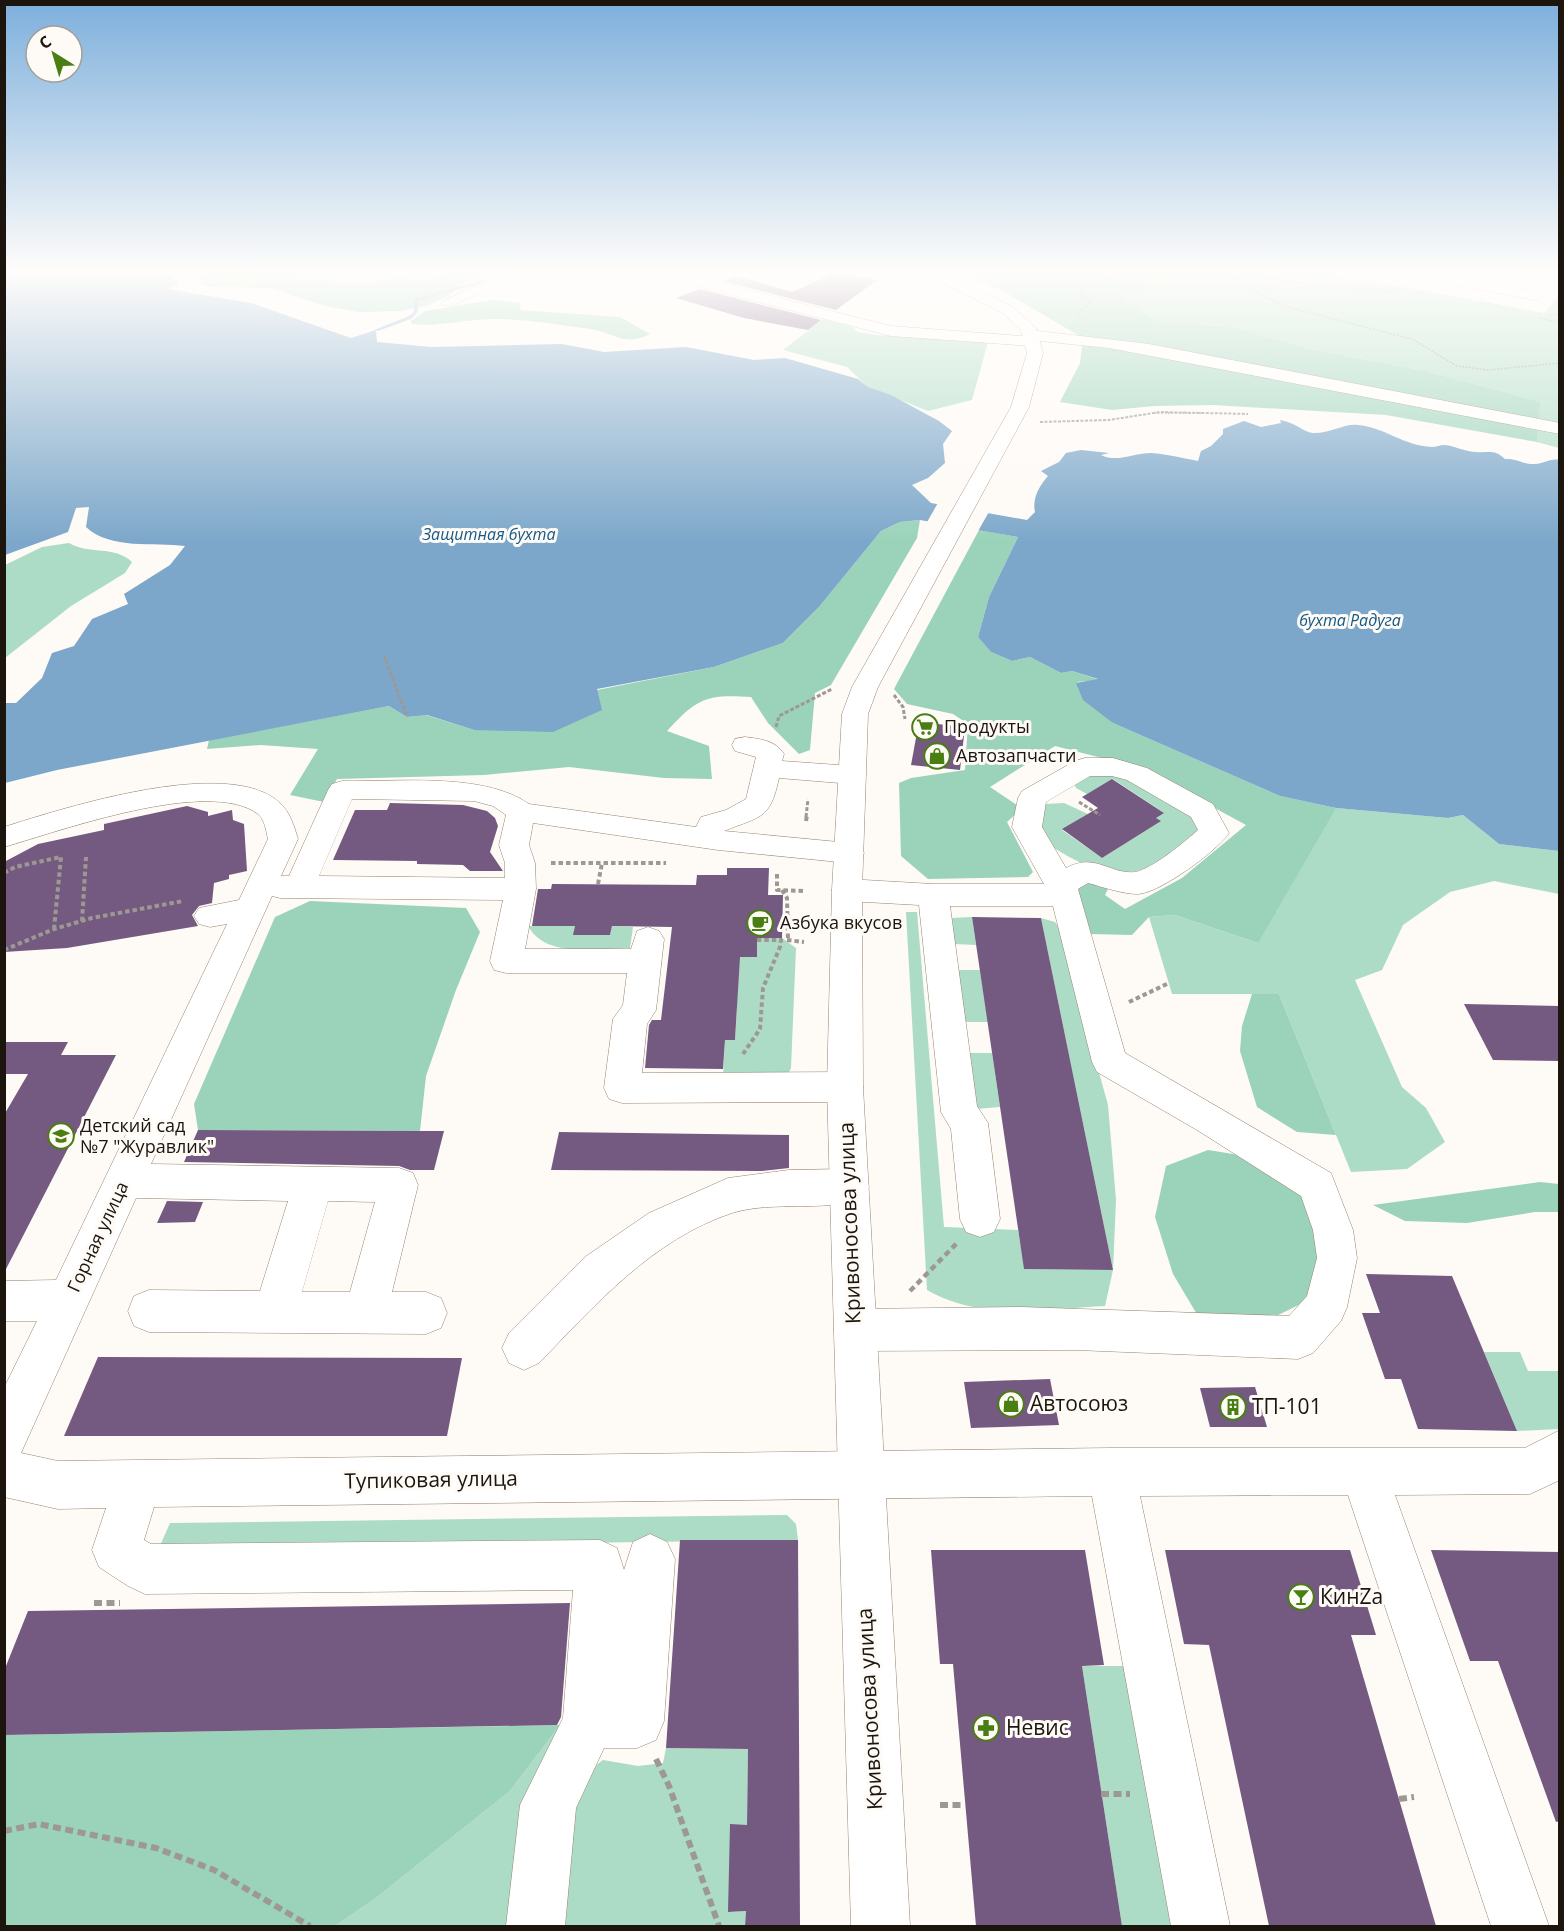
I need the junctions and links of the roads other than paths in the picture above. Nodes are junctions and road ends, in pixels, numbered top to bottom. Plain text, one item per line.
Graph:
1 (1033, 362) edge
2 (1217, 362) edge
3 (1560, 429) edge
4 (852, 775) junction
5 (521, 812) junction
6 (4, 837) edge
7 (707, 838) junction
8 (849, 853) junction
9 (520, 876) junction
10 (299, 887) junction
11 (847, 890) junction
12 (1063, 890) junction
13 (933, 895) junction
14 (255, 898) junction
15 (210, 916) dead end
16 (845, 1087) junction
17 (124, 1180) junction
18 (313, 1184) junction
19 (849, 1186) junction
20 (969, 1231) road end
21 (69, 1300) junction
22 (4, 1301) edge
23 (149, 1311) dead end
24 (275, 1312) junction
25 (366, 1312) junction
26 (426, 1313) dead end
27 (855, 1330) junction
28 (524, 1348) dead end
29 (4, 1438) edge
30 (1560, 1454) edge
31 (1111, 1471) junction
32 (1363, 1471) junction
33 (4, 1473) edge
34 (860, 1474) junction
35 (138, 1485) junction
36 (650, 1559) dead end
37 (613, 1721) junction
38 (536, 1926) edge
39 (880, 1926) edge
40 (1201, 1926) edge
41 (1520, 1926) edge

1 - 4 street, Кривоносова улица
2 - 3 street
4 - 7 street
4 - 8 street, Кривоносова улица
5 - 7 street
5 - 9 street
5 - 10 street
6 - 14 street, Горная улица
7 - 8 street
8 - 11 street, Кривоносова улица
9 - 10 street
9 - 16 street
10 - 14 street
11 - 13 street
11 - 16 street, Кривоносова улица
12 - 12 street
12 - 13 street
12 - 27 street
13 - 20 street
14 - 15 street
14 - 17 street, Горная улица
16 - 19 street, Кривоносова улица
17 - 18 street
17 - 21 street, Горная улица
18 - 24 street
18 - 25 street
19 - 27 street, Кривоносова улица
19 - 28 street
21 - 22 street
21 - 29 street, Горная улица
23 - 24 street
24 - 25 street
25 - 26 street
27 - 34 street, Кривоносова улица
30 - 32 street, Тупиковая улица
31 - 32 street, Тупиковая улица
31 - 34 street, Тупиковая улица
31 - 40 street
32 - 41 street
33 - 35 street, Тупиковая улица
34 - 35 street, Тупиковая улица
34 - 39 street, Кривоносова улица
35 - 37 street
36 - 37 street
37 - 38 street

